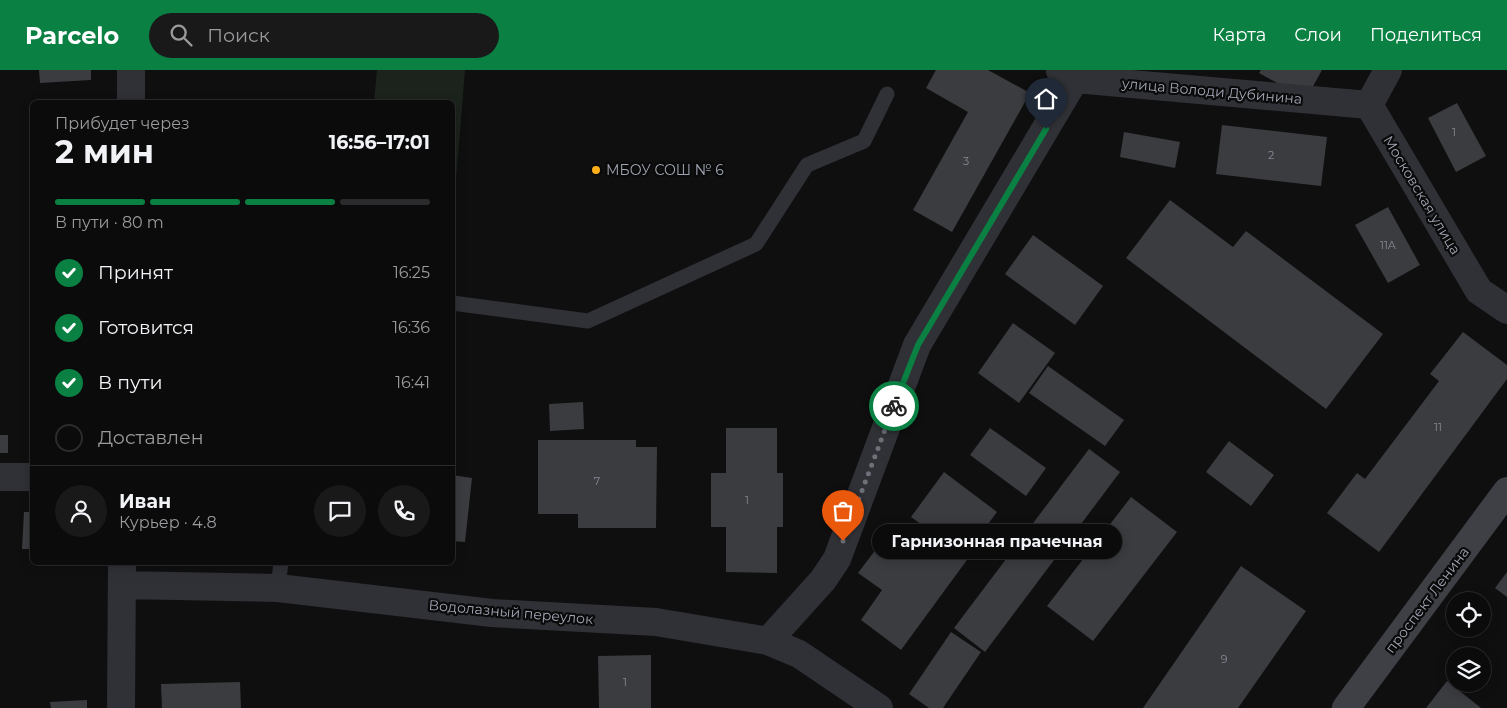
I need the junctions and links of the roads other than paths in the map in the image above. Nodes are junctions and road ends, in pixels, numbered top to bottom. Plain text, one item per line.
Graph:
1 (131, 70) edge
2 (1388, 70) edge
3 (1071, 73) edge
4 (887, 94) dead end
5 (131, 100) edge
6 (1368, 105) junction
7 (455, 303) edge
8 (1507, 310) edge
9 (0, 477) edge
10 (30, 477) edge
11 (1507, 492) edge
12 (122, 574) edge
13 (280, 575) edge
14 (768, 640) junction
15 (121, 708) edge
16 (879, 708) edge
17 (1346, 708) edge

1 - 5 street
2 - 6 street
3 - 6 street, улица Володи Дубинина
3 - 14 street
4 - 7 lane
6 - 8 street, Московская улица
9 - 10 street
11 - 17 main road, проспект Ленина
12 - 13 street, Водолазный переулок
12 - 15 street
13 - 14 street, Водолазный переулок
14 - 16 street, Водолазный переулок

